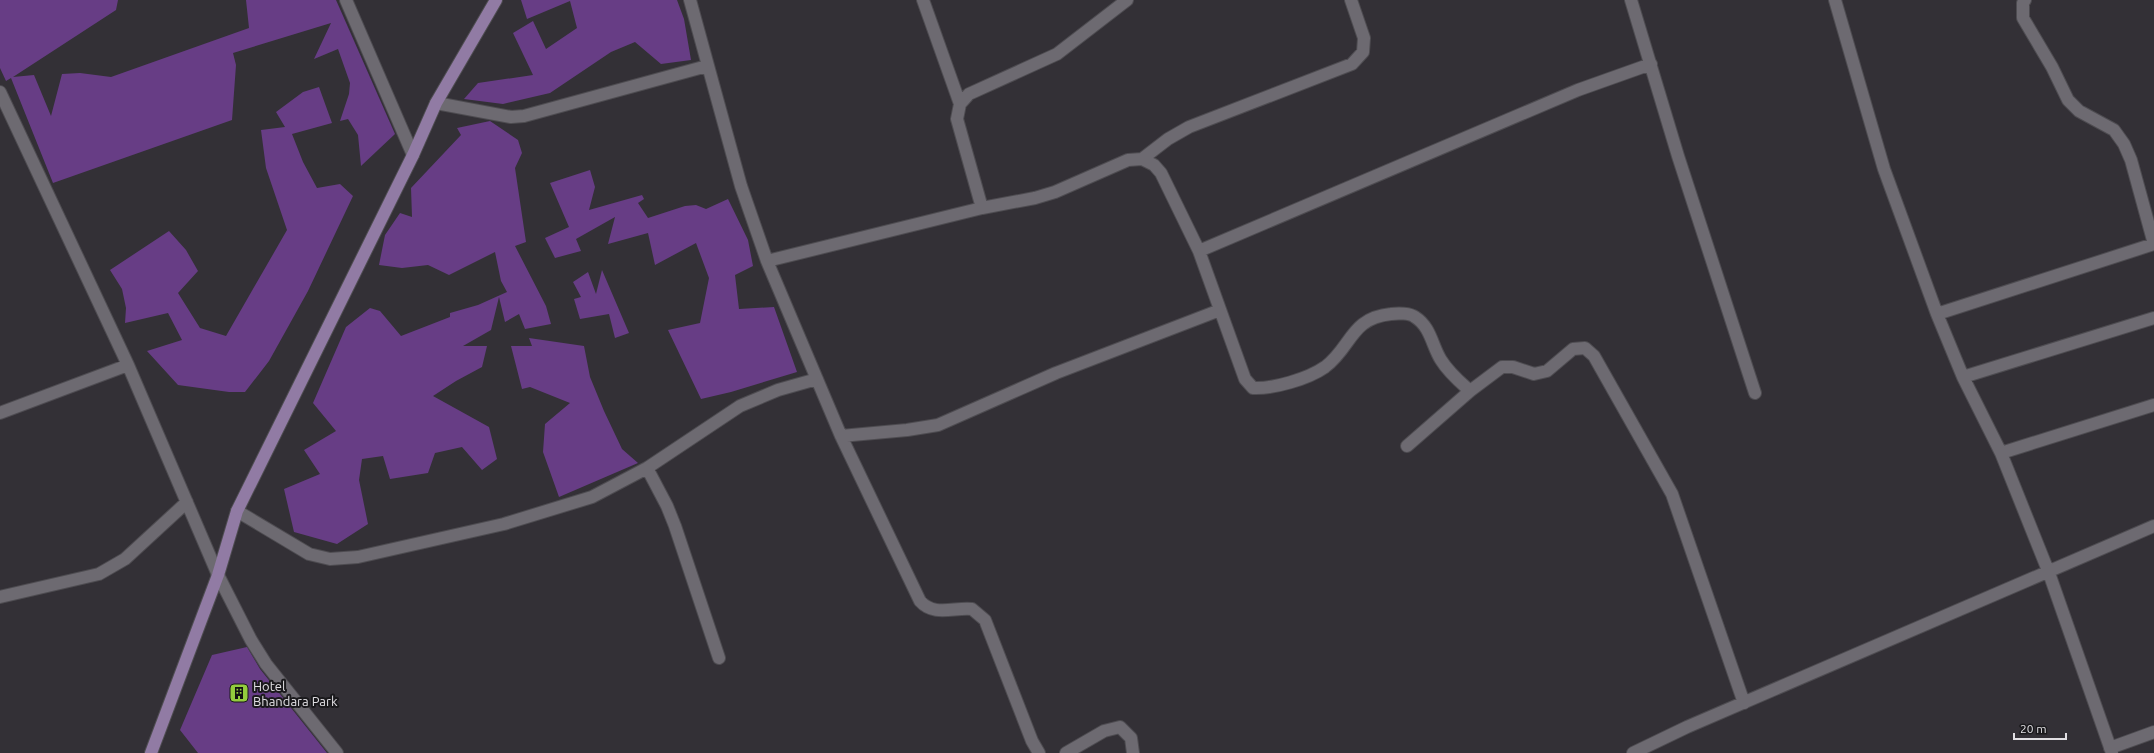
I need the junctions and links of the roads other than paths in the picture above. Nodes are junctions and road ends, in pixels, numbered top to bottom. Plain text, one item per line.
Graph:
1 (346, 0) edge
2 (496, 0) edge
3 (690, 0) edge
4 (923, 0) edge
5 (1127, 0) edge
6 (1351, 0) edge
7 (1632, 0) edge
8 (1835, 0) edge
9 (2025, 0) edge
10 (1651, 64) junction
11 (707, 66) junction
12 (0, 92) edge
13 (436, 103) junction
14 (960, 104) junction
15 (413, 155) junction
16 (1142, 159) junction
17 (982, 208) junction
18 (2154, 244) edge
19 (1199, 251) junction
20 (767, 261) junction
21 (1220, 310) junction
22 (1937, 314) junction
23 (2154, 318) edge
24 (128, 365) junction
25 (1963, 377) junction
26 (817, 379) junction
27 (1470, 391) junction
28 (1755, 393) dead end
29 (2154, 405) edge
30 (0, 413) edge
31 (841, 436) junction
32 (1407, 446) dead end
33 (2001, 453) junction
34 (647, 468) junction
35 (187, 502) junction
36 (237, 511) junction
37 (2154, 526) edge
38 (2048, 573) junction
39 (218, 574) junction
40 (0, 597) edge
41 (719, 658) dead end
42 (1744, 703) junction
43 (2154, 732) edge
44 (2111, 750) edge
45 (151, 753) edge
46 (337, 753) edge
47 (1039, 753) edge
48 (1066, 753) edge
49 (1133, 753) edge
50 (1633, 753) edge

1 - 15 street
2 - 13 main road
3 - 11 street
4 - 14 street
5 - 14 street
6 - 16 street
7 - 10 street
8 - 22 street
9 - 18 street
10 - 19 street
10 - 28 street
11 - 13 street
11 - 20 street
12 - 24 street
13 - 15 main road
14 - 17 street
15 - 36 main road
16 - 17 street
16 - 19 street
17 - 20 street
18 - 22 street
19 - 21 street
20 - 26 street
21 - 27 street
21 - 31 street
22 - 25 street
23 - 25 street
24 - 30 street
24 - 35 street
25 - 33 street
26 - 31 street
26 - 34 street
27 - 32 street
27 - 42 street
29 - 33 street
31 - 47 street
33 - 38 street
34 - 36 street
34 - 41 street
35 - 39 street
35 - 40 street
36 - 39 main road
37 - 38 street
38 - 42 street
38 - 44 street
39 - 45 main road
39 - 46 street
42 - 50 street
43 - 44 street
48 - 49 street

